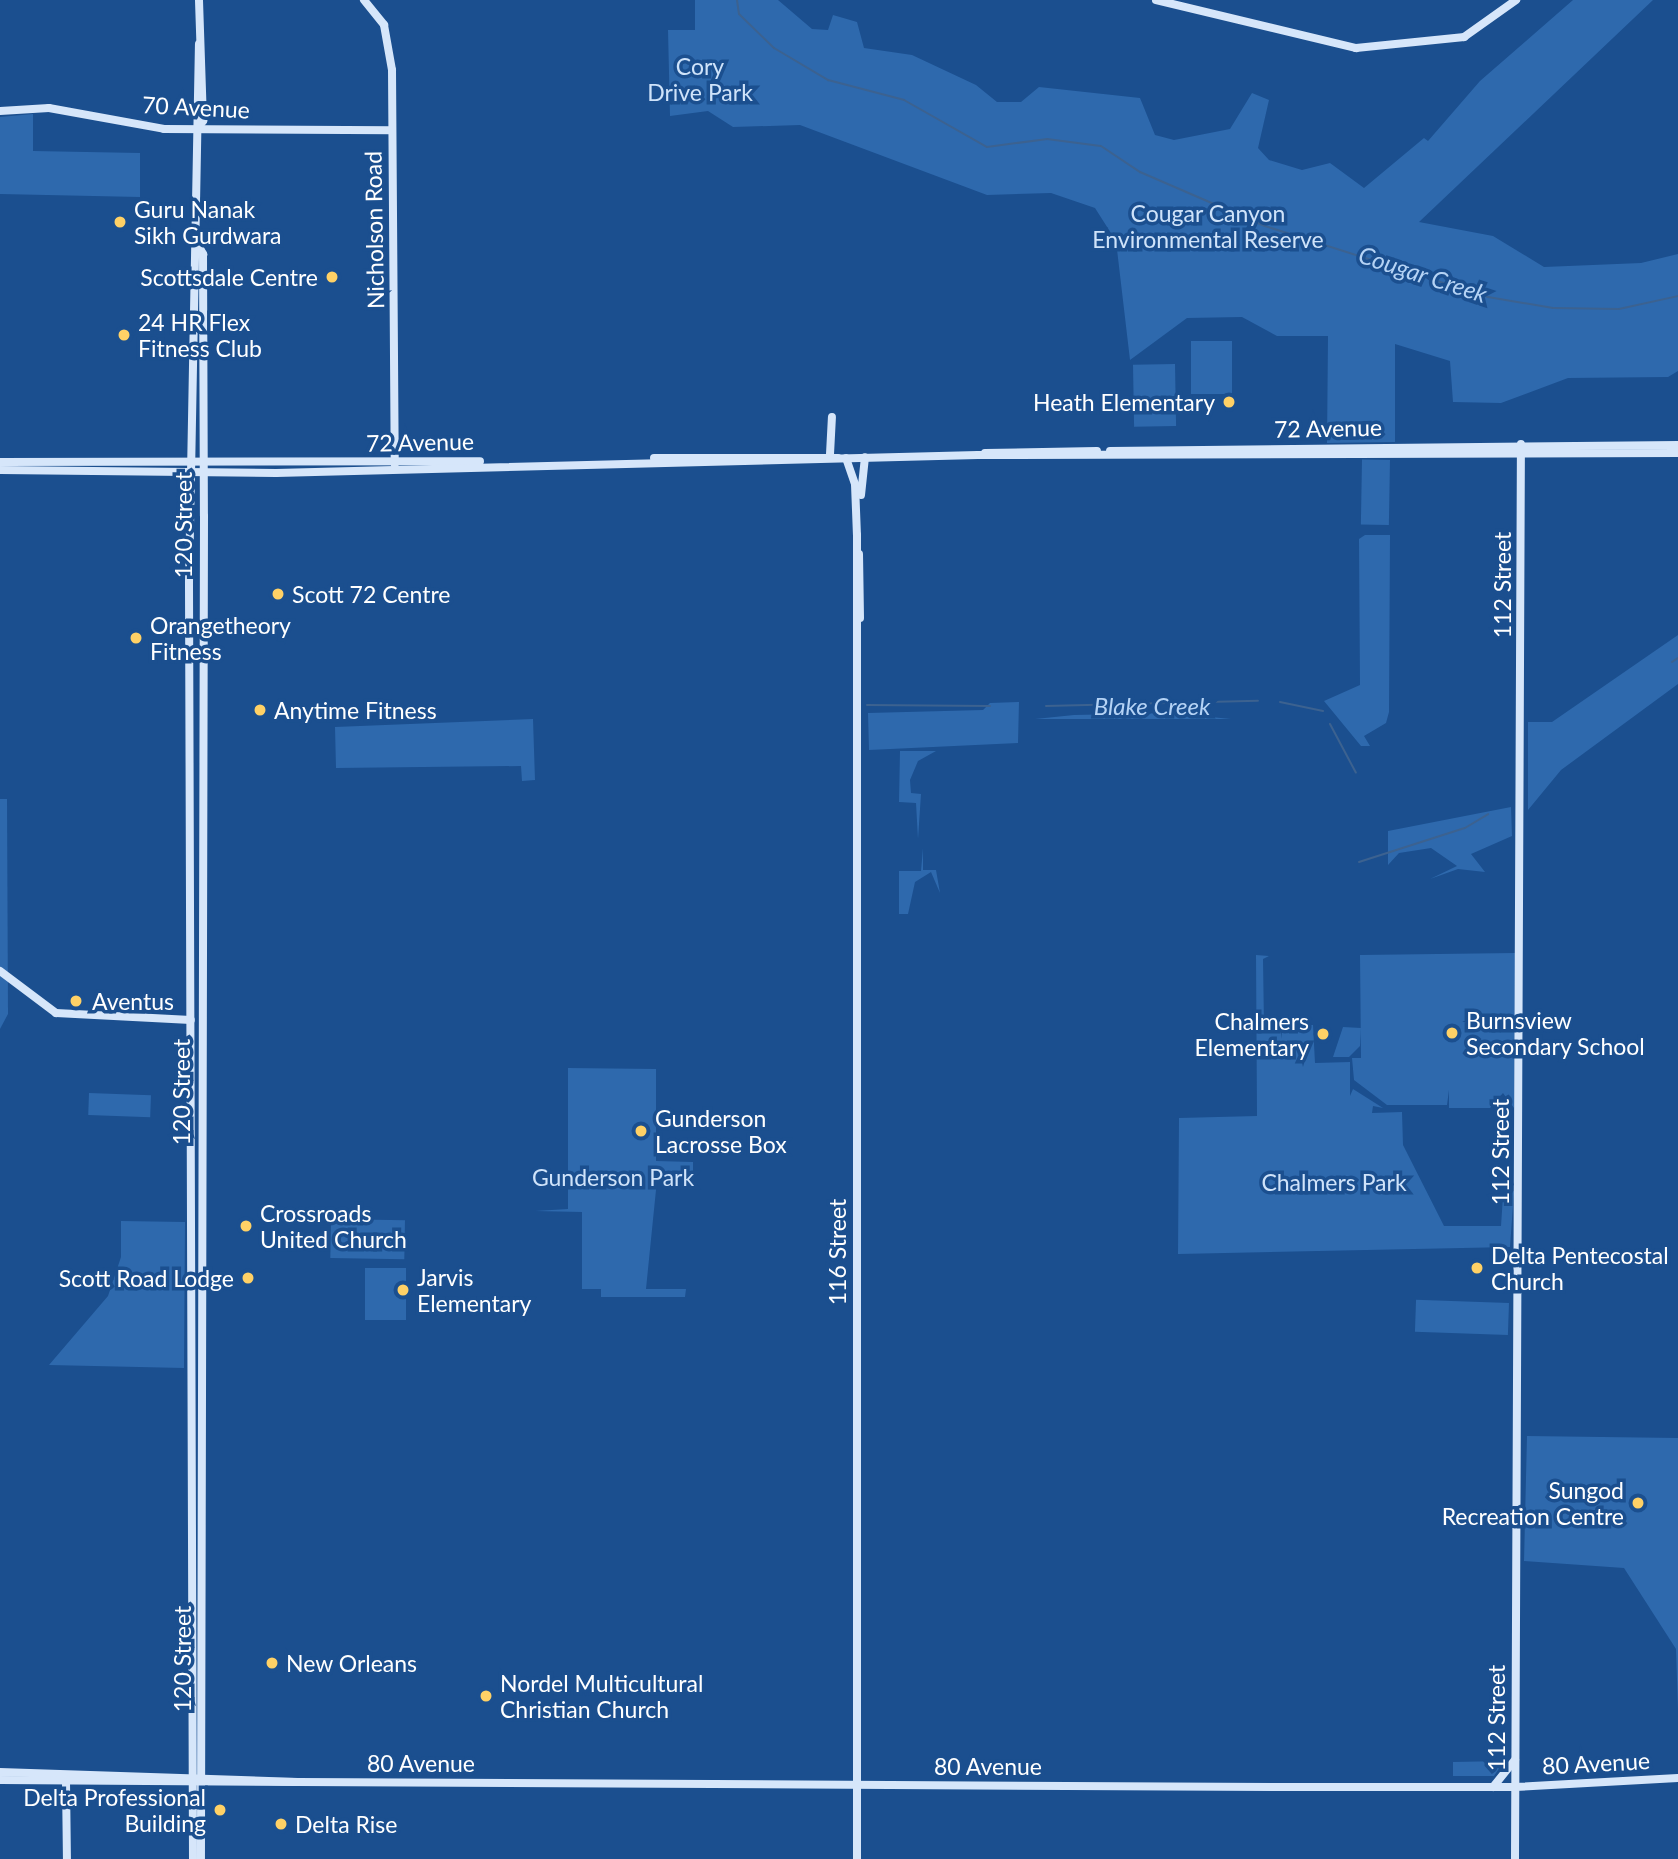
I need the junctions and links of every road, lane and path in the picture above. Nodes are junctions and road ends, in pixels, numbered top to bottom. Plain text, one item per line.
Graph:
1 (199, 0) edge
2 (364, 0) edge
3 (1156, 0) edge
4 (1516, 0) edge
5 (0, 111) edge
6 (198, 129) junction
7 (392, 130) junction
8 (197, 243) junction
9 (832, 417) dead end
10 (1678, 445) edge
11 (1521, 448) junction
12 (1678, 453) edge
13 (838, 456) junction
14 (865, 457) junction
15 (0, 461) edge
16 (318, 463) junction
17 (396, 465) junction
18 (191, 469) junction
19 (203, 469) junction
20 (0, 470) edge
21 (276, 473) junction
22 (857, 515) junction
23 (190, 840) junction
24 (201, 879) junction
25 (190, 881) junction
26 (201, 924) junction
27 (0, 971) edge
28 (191, 1020) junction
29 (194, 1374) junction
30 (201, 1401) junction
31 (197, 1508) junction
32 (1515, 1760) junction
33 (0, 1776) edge
34 (1678, 1778) edge
35 (66, 1782) junction
36 (197, 1782) junction
37 (857, 1784) junction
38 (1493, 1787) junction
39 (1515, 1787) junction
40 (67, 1859) edge
41 (193, 1859) edge
42 (201, 1859) edge
43 (857, 1859) edge
44 (1515, 1859) edge

1 - 6 main road, 120 Street
2 - 7 main road, Nicholson Road
3 - 4 main road
5 - 6 main road, 70 Avenue
6 - 7 main road, 70 Avenue
6 - 8 main road, 120 Street
7 - 17 main road, Nicholson Road
8 - 18 main road, 120 Street
8 - 19 main road, 120 Street
9 - 13 main road, 116 Street
10 - 11 main road, 72 Avenue
11 - 12 main road, 72 Avenue
11 - 14 main road, 72 Avenue
11 - 32 main road, 112 Street
13 - 14 main road, 72 Avenue
13 - 17 main road, 72 Avenue
13 - 22 main road, 116 Street
14 - 22 main road
15 - 18 main road, 72 Avenue
16 - 17 main road, 72 Avenue
16 - 19 main road, 72 Avenue
16 - 21 main road
17 - 21 main road, 72 Avenue
18 - 19 main road, 72 Avenue
18 - 20 main road, 72 Avenue
18 - 23 main road, 120 Street
19 - 21 main road, 72 Avenue
19 - 24 main road, 120 Street
22 - 37 main road, 116 Street
23 - 24 main road
23 - 25 main road, 120 Street
24 - 26 main road, 120 Street
25 - 26 main road
25 - 28 main road, 120 Street
26 - 30 main road, 120 Street
27 - 28 main road
28 - 29 main road, 120 Street
29 - 30 main road
29 - 31 main road, 120 Street
30 - 31 main road, 120 Street
31 - 36 main road, 120 Street
31 - 36 main road, 120 Street
32 - 38 main road
32 - 39 main road, 112 Street
33 - 35 main road, 80 Avenue
33 - 36 main road, 80 Avenue
34 - 39 main road, 80 Avenue
35 - 36 main road, 80 Avenue
35 - 40 main road
36 - 37 main road, 80 Avenue
36 - 41 main road, 120 Street
36 - 42 main road, 120 Street
37 - 38 main road, 80 Avenue
37 - 43 main road, 116 Street
38 - 39 main road, 80 Avenue
39 - 44 main road, 112 Street

